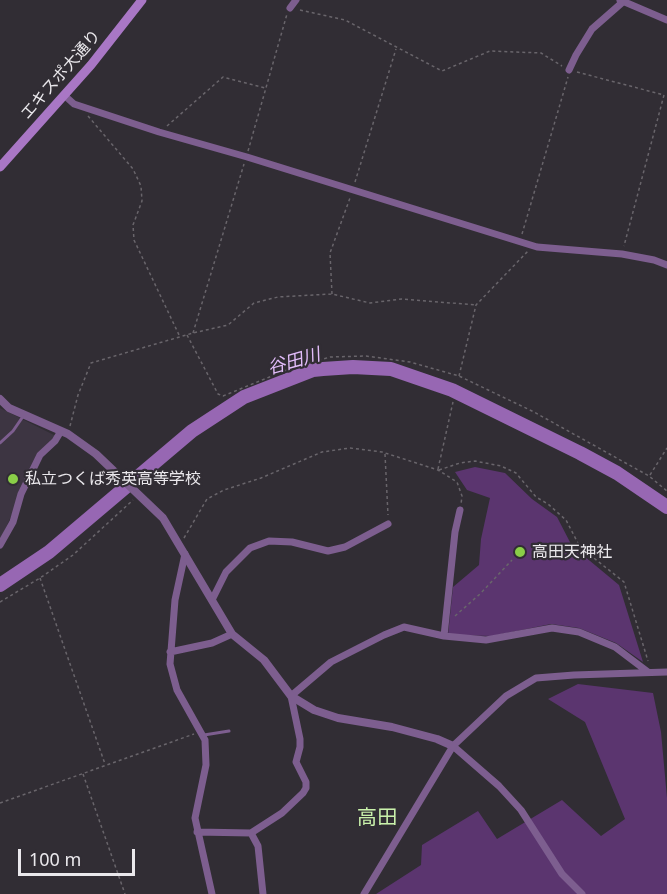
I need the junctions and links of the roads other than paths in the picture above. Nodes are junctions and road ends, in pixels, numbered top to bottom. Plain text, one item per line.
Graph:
1 (142, 0) edge
2 (296, 0) edge
3 (623, 1) edge
4 (290, 8) road end
5 (667, 20) edge
6 (569, 70) road end
7 (64, 96) junction
8 (0, 167) edge
9 (667, 265) edge
10 (0, 399) edge
11 (24, 414) junction
12 (65, 432) junction
13 (0, 443) edge
14 (460, 510) road end
15 (388, 524) road end
16 (0, 545) edge
17 (185, 554) junction
18 (212, 600) junction
19 (232, 634) junction
20 (444, 636) junction
21 (170, 652) junction
22 (649, 672) junction
23 (667, 672) edge
24 (291, 696) junction
25 (229, 731) dead end
26 (201, 734) junction
27 (453, 746) junction
28 (197, 832) junction
29 (251, 833) junction
30 (212, 894) edge
31 (263, 894) edge
32 (364, 894) edge
33 (582, 894) edge

1 - 7 main road, エキスポ大通り
2 - 4 street
3 - 5 street
3 - 6 street
7 - 8 main road, エキスポ大通り
7 - 9 street
10 - 11 street
11 - 12 street
11 - 13 lane
12 - 16 street
12 - 17 street
14 - 20 street
15 - 18 street
17 - 18 street
17 - 21 street
18 - 19 street
19 - 21 street
19 - 24 street
20 - 22 street
20 - 24 street
21 - 26 street
22 - 23 street
22 - 27 street
24 - 27 street
24 - 29 street
25 - 26 lane
26 - 28 street
27 - 32 street
27 - 33 street
28 - 29 street
28 - 30 street
29 - 31 street

